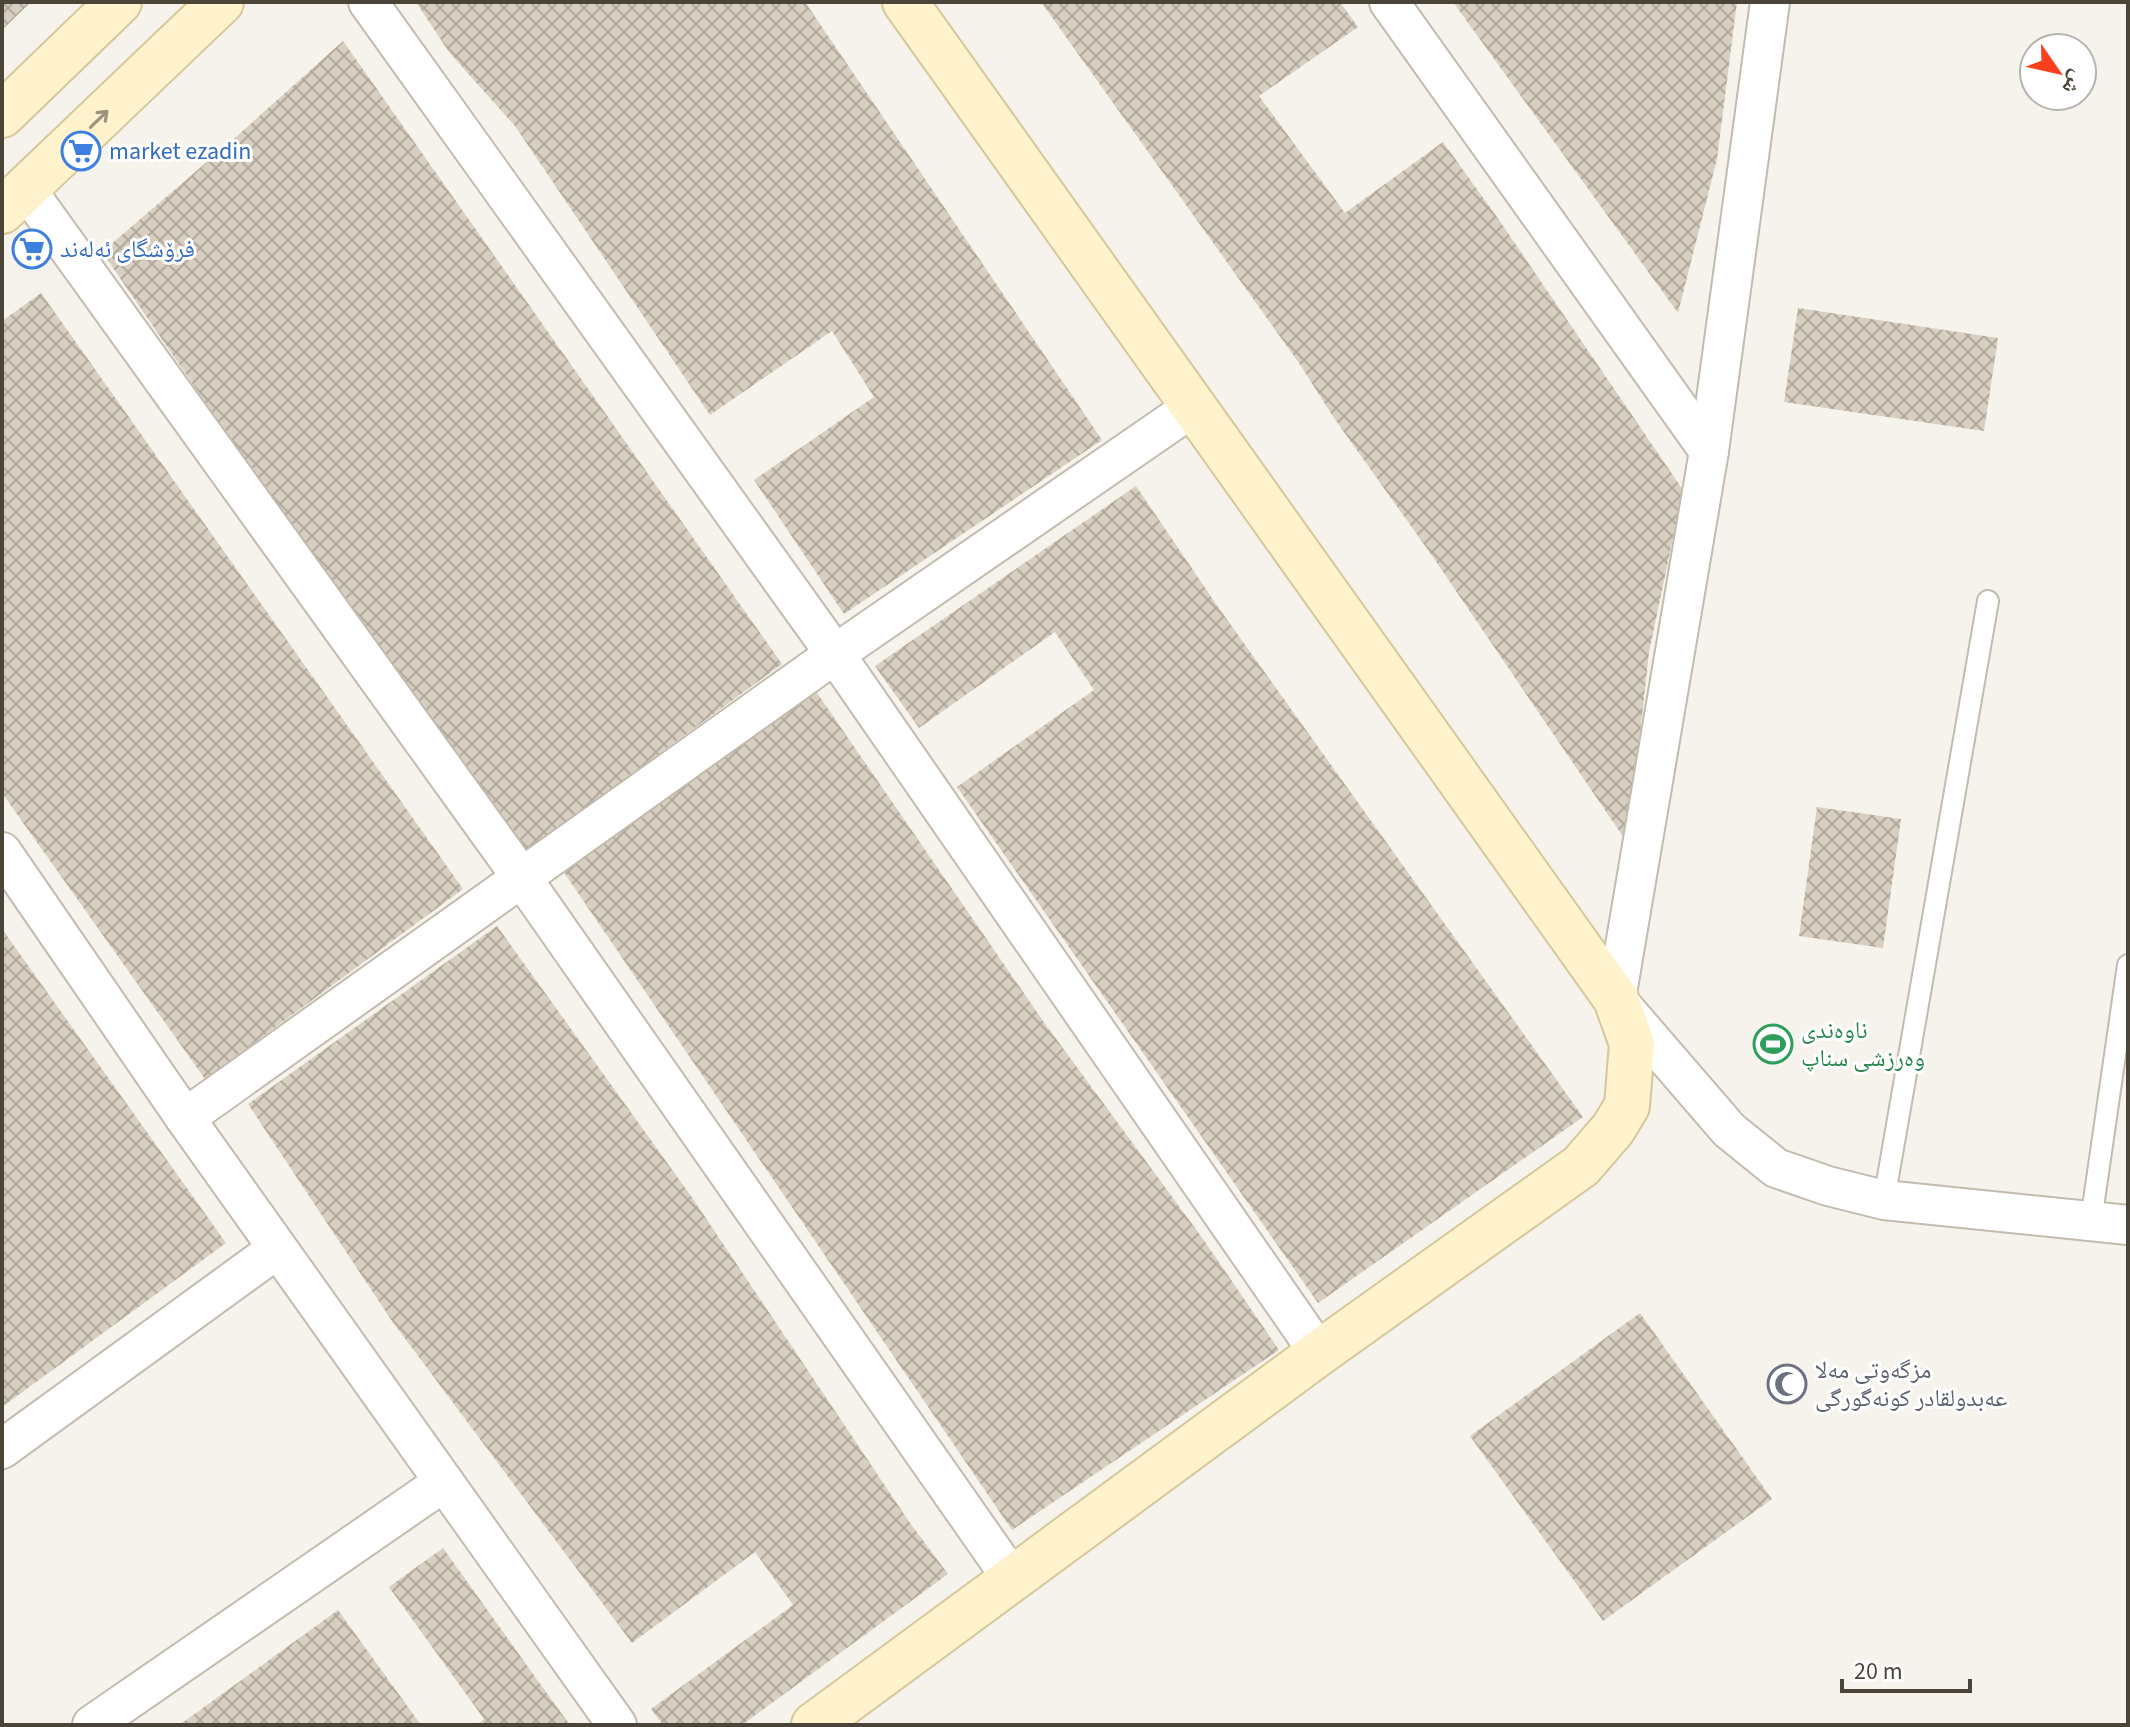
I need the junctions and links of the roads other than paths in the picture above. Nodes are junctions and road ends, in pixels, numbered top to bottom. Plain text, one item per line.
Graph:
1 (119, 2) edge
2 (221, 2) edge
3 (368, 2) edge
4 (905, 2) edge
5 (1389, 2) edge
6 (1770, 2) edge
7 (2, 115) edge
8 (14, 200) edge
9 (1193, 407) junction
10 (1709, 451) junction
11 (1988, 601) dead end
12 (835, 654) junction
13 (2, 852) edge
14 (522, 878) junction
15 (2128, 965) edge
16 (1616, 999) junction
17 (185, 1118) junction
18 (1884, 1200) junction
19 (2110, 1223) edge
20 (277, 1249) junction
21 (1319, 1353) junction
22 (2, 1449) edge
23 (444, 1482) junction
24 (1013, 1580) junction
25 (92, 1725) edge
26 (617, 1725) edge
27 (814, 1725) edge

1 - 7 street
8 -> 2 street
3 - 12 street
4 - 9 street
5 - 10 street
6 - 10 street
8 - 14 street
9 - 12 street
9 - 16 street
10 - 16 street
11 - 18 lane
12 - 14 street
12 - 21 street
13 - 17 street
14 - 17 street
14 - 24 street
15 - 19 lane
16 - 18 street
16 - 21 street
17 - 20 street
18 - 19 street
20 - 22 street
20 - 23 street
21 - 24 street
23 - 25 street
23 - 26 street
24 - 27 street

